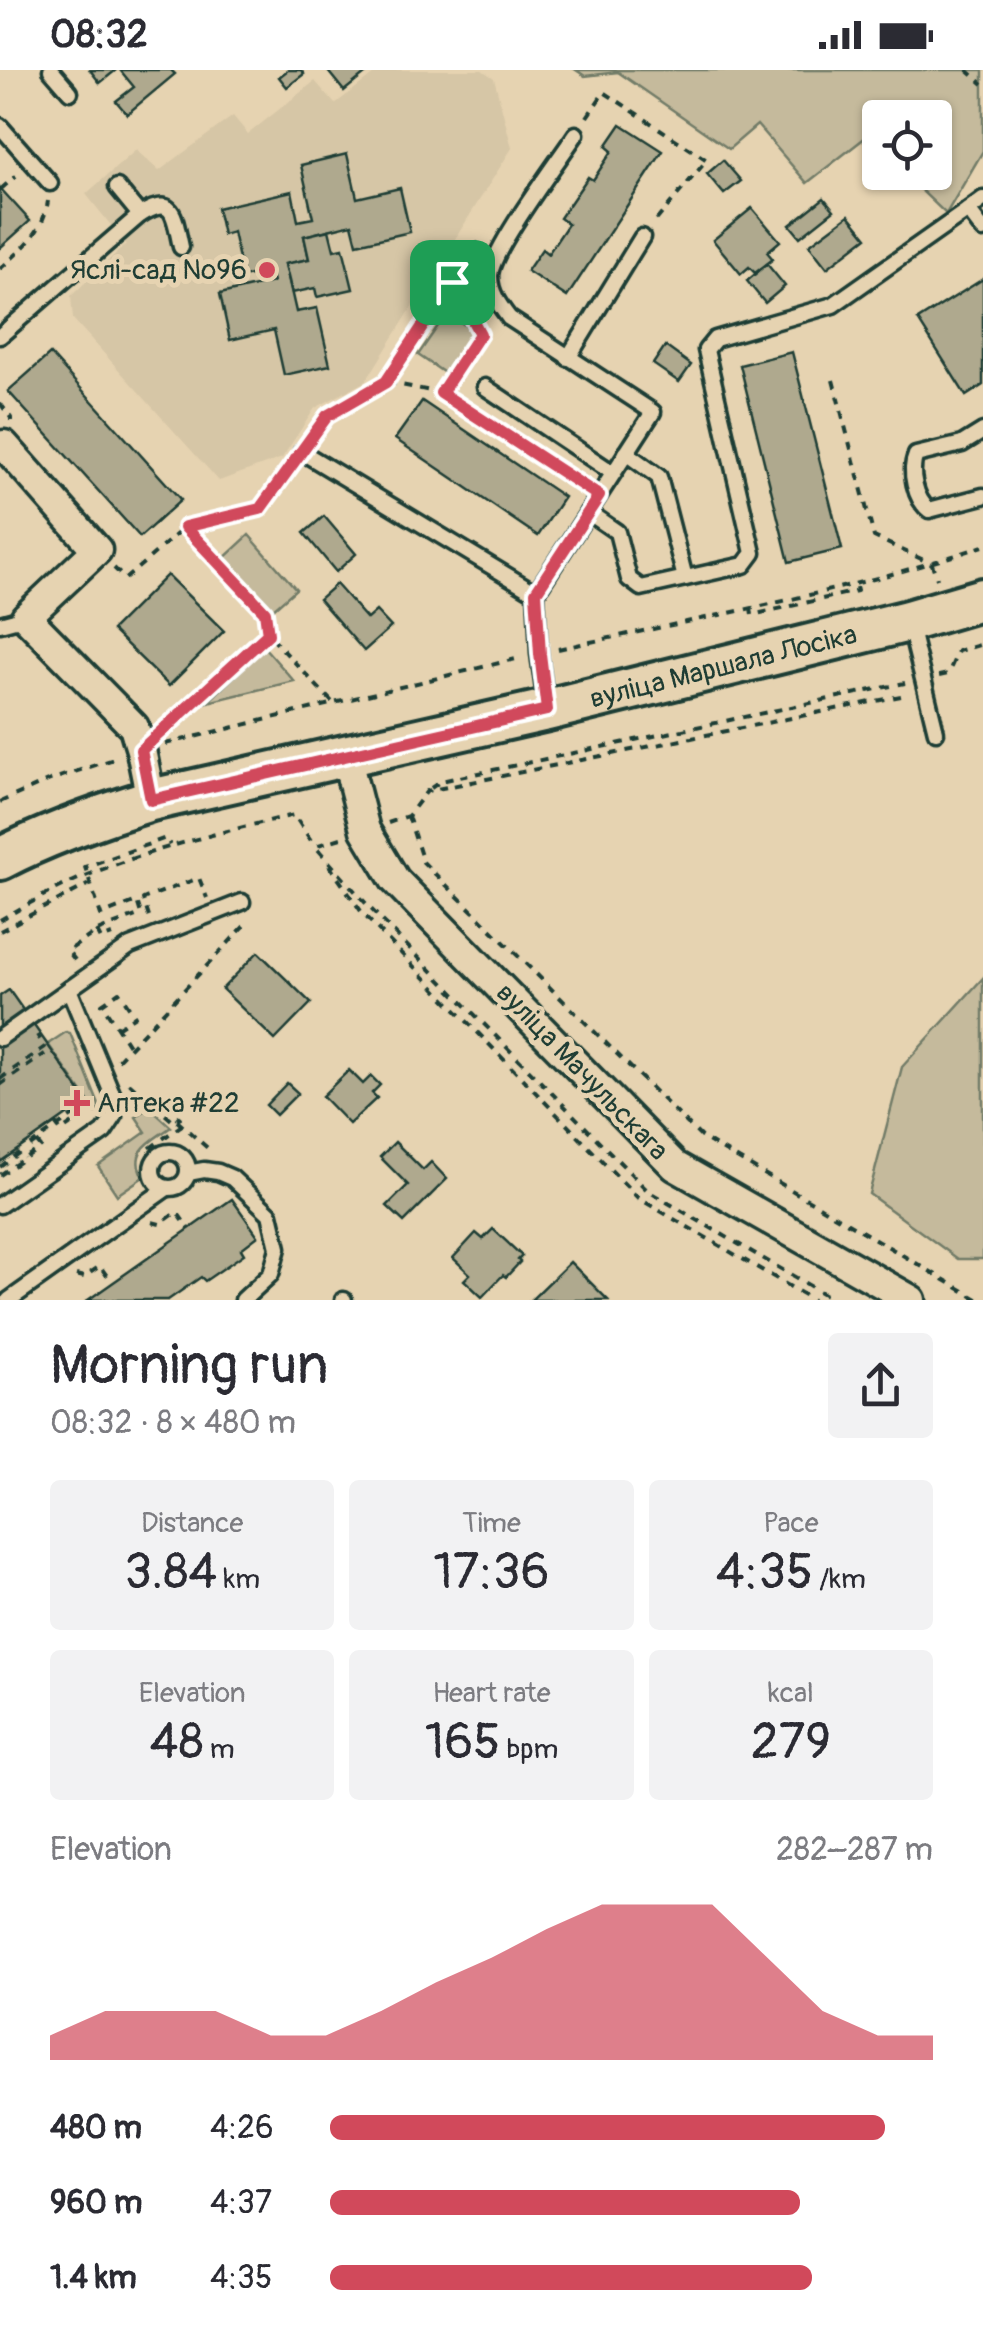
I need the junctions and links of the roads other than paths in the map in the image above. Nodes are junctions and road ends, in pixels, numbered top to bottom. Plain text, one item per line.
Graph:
1 (52, 70) edge
2 (70, 92) dead end
3 (0, 126) edge
4 (576, 134) road end
5 (50, 182) road end
6 (117, 186) dead end
7 (983, 199) edge
8 (968, 210) junction
9 (140, 216) junction
10 (983, 230) edge
11 (642, 237) road end
12 (181, 247) dead end
13 (0, 336) edge
14 (568, 358) junction
15 (486, 387) dead end
16 (983, 431) edge
17 (4, 445) dead end
18 (302, 452) road end
19 (626, 454) junction
20 (613, 473) junction
21 (983, 496) edge
22 (588, 512) junction
23 (685, 578) junction
24 (536, 592) junction
25 (983, 599) edge
26 (13, 621) edge
27 (908, 621) junction
28 (547, 710) junction
29 (936, 732) dead end
30 (346, 756) junction
31 (151, 800) junction
32 (0, 859) edge
33 (242, 902) road end
34 (69, 989) junction
35 (0, 1038) edge
36 (188, 1172) junction
37 (167, 1188) junction
38 (0, 1206) edge
39 (9, 1300) edge
40 (243, 1300) edge
41 (911, 1300) edge

1 - 2 lane
3 - 5 lane
4 - 14 lane
6 - 9 lane
7 - 8 lane
8 - 10 lane
8 - 23 lane
9 - 12 lane
9 - 13 lane
11 - 14 lane
14 - 19 lane
15 - 20 lane
16 - 21 lane
17 - 26 street
18 - 24 lane
19 - 20 lane
19 - 23 lane
20 - 22 lane
22 - 23 lane
22 - 24 lane
24 - 28 lane
25 - 27 main road, вуліца Маршала Лосіка
26 - 31 street
27 - 28 main road, вуліца Маршала Лосіка
27 - 29 lane
28 - 30 main road, вуліца Маршала Лосіка
30 - 31 main road, вуліца Маршала Лосіка
30 - 41 street, вуліца Мачульскага
31 - 32 main road, вуліца Маршала Лосіка
33 - 34 lane
34 - 35 lane
34 - 38 lane
36 - 37 lane
36 - 37 lane
36 - 40 lane
37 - 39 lane

